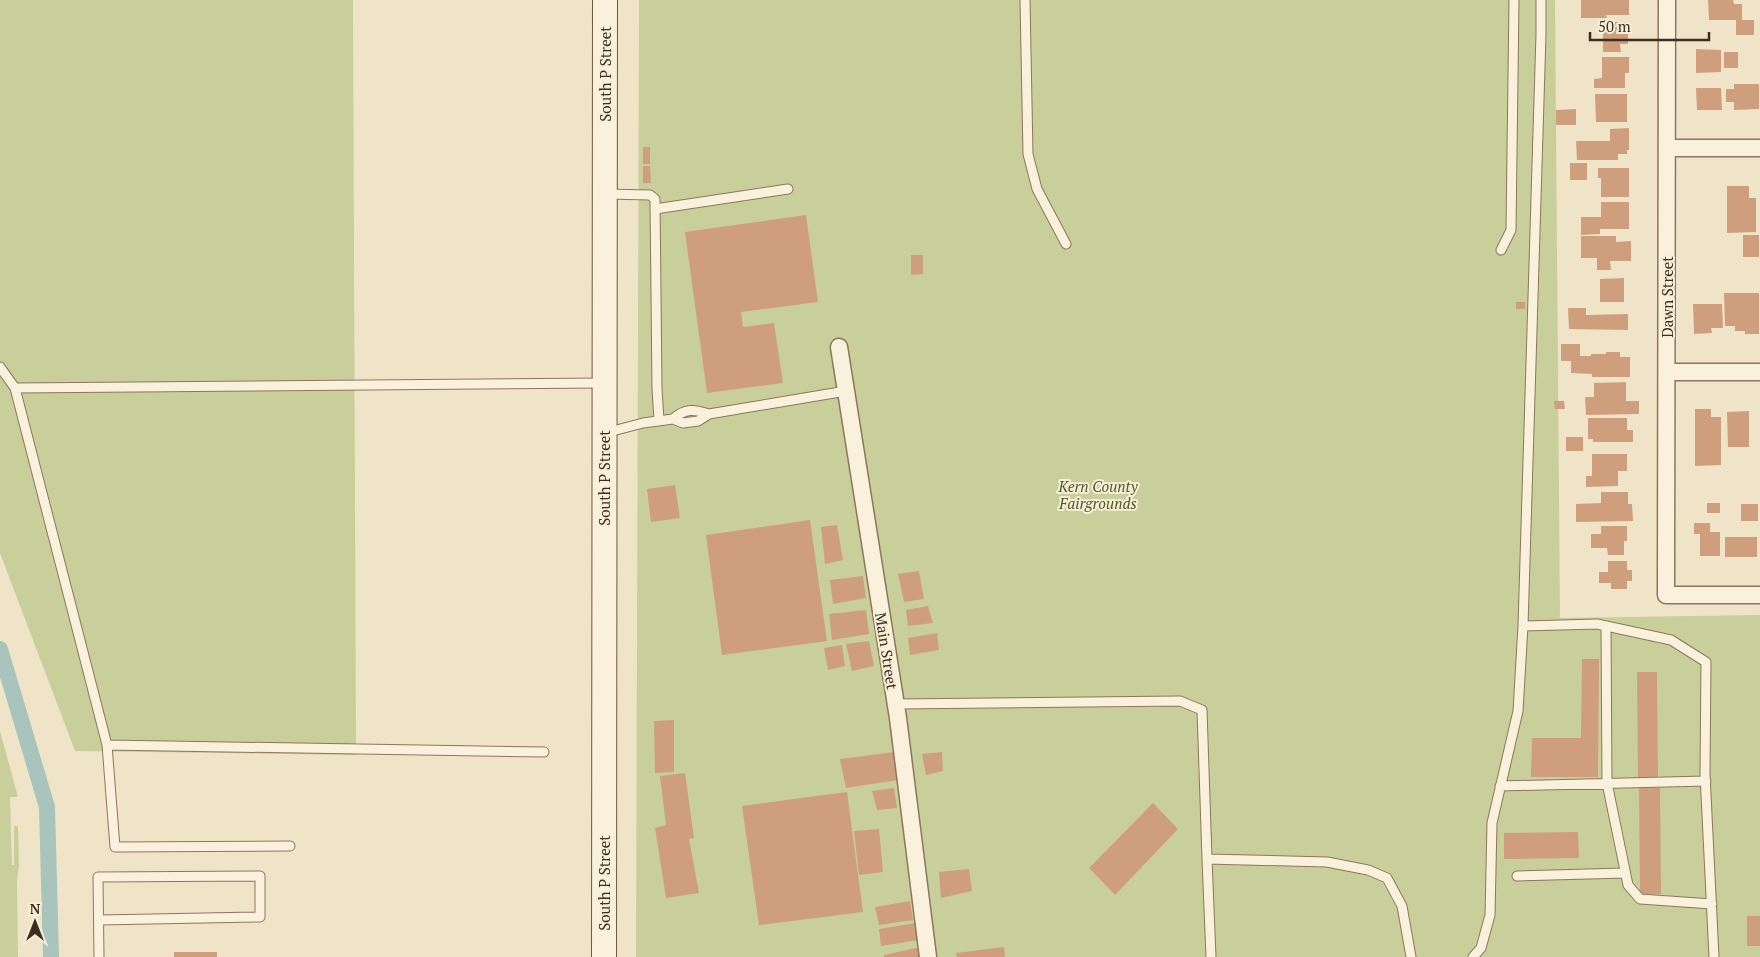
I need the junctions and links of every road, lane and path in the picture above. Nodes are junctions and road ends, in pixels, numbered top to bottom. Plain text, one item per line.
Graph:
1 (605, 0) edge
2 (1025, 0) edge
3 (1514, 0) edge
4 (1540, 0) edge
5 (1667, 0) edge
6 (1667, 148) junction
7 (1760, 148) edge
8 (788, 189) dead end
9 (605, 194) junction
10 (655, 209) junction
11 (1066, 244) dead end
12 (1501, 250) dead end
13 (839, 347) dead end
14 (0, 367) edge
15 (1666, 372) junction
16 (1760, 372) edge
17 (605, 383) junction
18 (15, 388) junction
19 (846, 391) junction
20 (660, 420) junction
21 (604, 434) junction
22 (1760, 595) edge
23 (1523, 626) junction
24 (1606, 626) junction
25 (896, 704) junction
26 (107, 745) junction
27 (544, 752) dead end
28 (1706, 781) junction
29 (1607, 784) junction
30 (1500, 786) junction
31 (290, 846) dead end
32 (1207, 859) junction
33 (1626, 873) junction
34 (1517, 876) dead end
35 (1712, 904) junction
36 (99, 920) junction
37 (99, 957) edge
38 (604, 957) edge
39 (928, 957) edge
40 (1211, 957) edge
41 (1411, 957) edge
42 (1473, 957) edge
43 (1714, 957) edge

1 - 9 street, South P Street
2 - 11 lane
3 - 12 lane
4 - 23 lane
5 - 6 street, Dawn Street
6 - 7 street
6 - 15 street, Dawn Street
8 - 10 lane
9 - 10 lane
9 - 17 street, South P Street
10 - 20 lane
13 - 19 street, Main Street
14 - 18 lane
15 - 16 street
15 - 22 street, Dawn Street
17 - 18 lane
17 - 21 street, South P Street
18 - 26 lane
19 - 20 lane
19 - 25 street, Main Street
20 - 21 lane
21 - 38 street, South P Street
23 - 24 lane
23 - 30 lane
24 - 28 lane
24 - 29 lane
25 - 32 lane
25 - 39 street, Main Street
26 - 27 lane
26 - 31 lane
28 - 29 lane
28 - 35 lane
29 - 30 lane
29 - 33 lane
30 - 42 lane
32 - 40 lane
32 - 41 lane
33 - 34 lane
33 - 35 lane
35 - 43 lane
36 - 36 lane
36 - 37 lane

